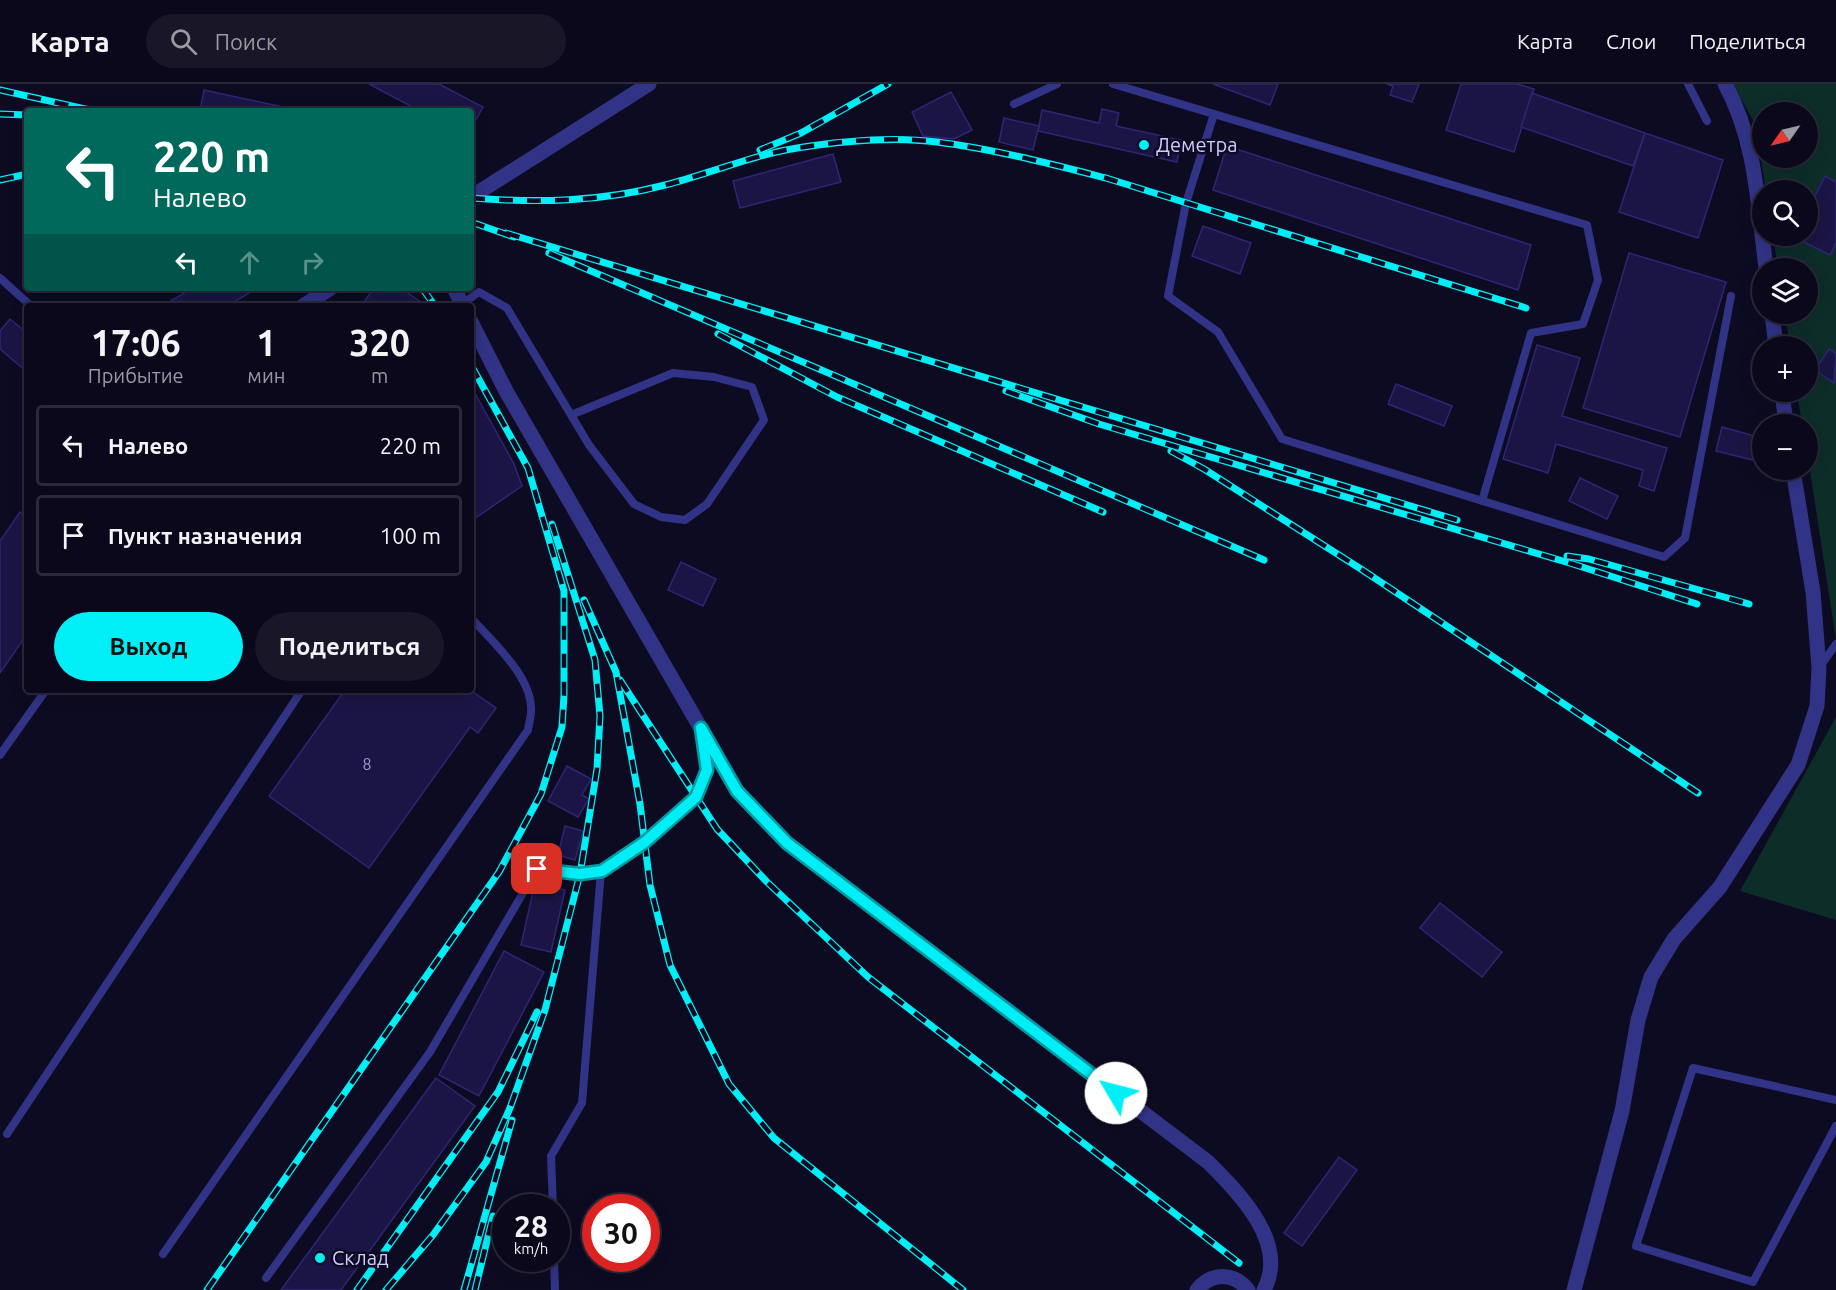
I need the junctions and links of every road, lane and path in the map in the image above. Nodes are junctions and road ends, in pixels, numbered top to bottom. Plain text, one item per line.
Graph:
1 (649, 84) edge
2 (1057, 84) edge
3 (1113, 84) edge
4 (1688, 84) edge
5 (1725, 84) edge
6 (1014, 104) dead end
7 (1214, 114) junction
8 (1707, 121) dead end
9 (474, 195) edge
10 (1765, 258) edge
11 (0, 278) edge
12 (326, 291) edge
13 (1731, 296) dead end
14 (28, 303) edge
15 (308, 303) edge
16 (465, 303) edge
17 (474, 328) edge
18 (571, 415) junction
19 (1795, 480) edge
20 (1482, 501) junction
21 (474, 621) edge
22 (1836, 644) edge
23 (1819, 668) junction
24 (44, 693) edge
25 (300, 693) edge
26 (701, 728) junction
27 (0, 756) edge
28 (602, 871) junction
29 (1836, 1100) edge
30 (1836, 1126) edge
31 (7, 1134) dead end
32 (552, 1194) edge
33 (163, 1254) dead end
34 (554, 1272) edge
35 (266, 1278) dead end
36 (555, 1290) edge
37 (1197, 1290) edge
38 (1248, 1290) edge
39 (1264, 1290) edge
40 (1575, 1290) edge

1 - 9 street
2 - 6 lane
3 - 7 lane
4 - 8 lane
5 - 10 street
7 - 20 lane
7 - 20 lane
11 - 14 lane
12 - 15 street
13 - 20 lane
16 - 18 lane
17 - 26 street
18 - 18 lane
19 - 23 street
21 - 33 lane
22 - 23 lane
23 - 40 street
24 - 27 lane
25 - 31 lane
26 - 28 lane
26 - 39 street
28 - 32 lane
28 - 35 lane
29 - 30 lane
34 - 36 lane
37 - 38 street

